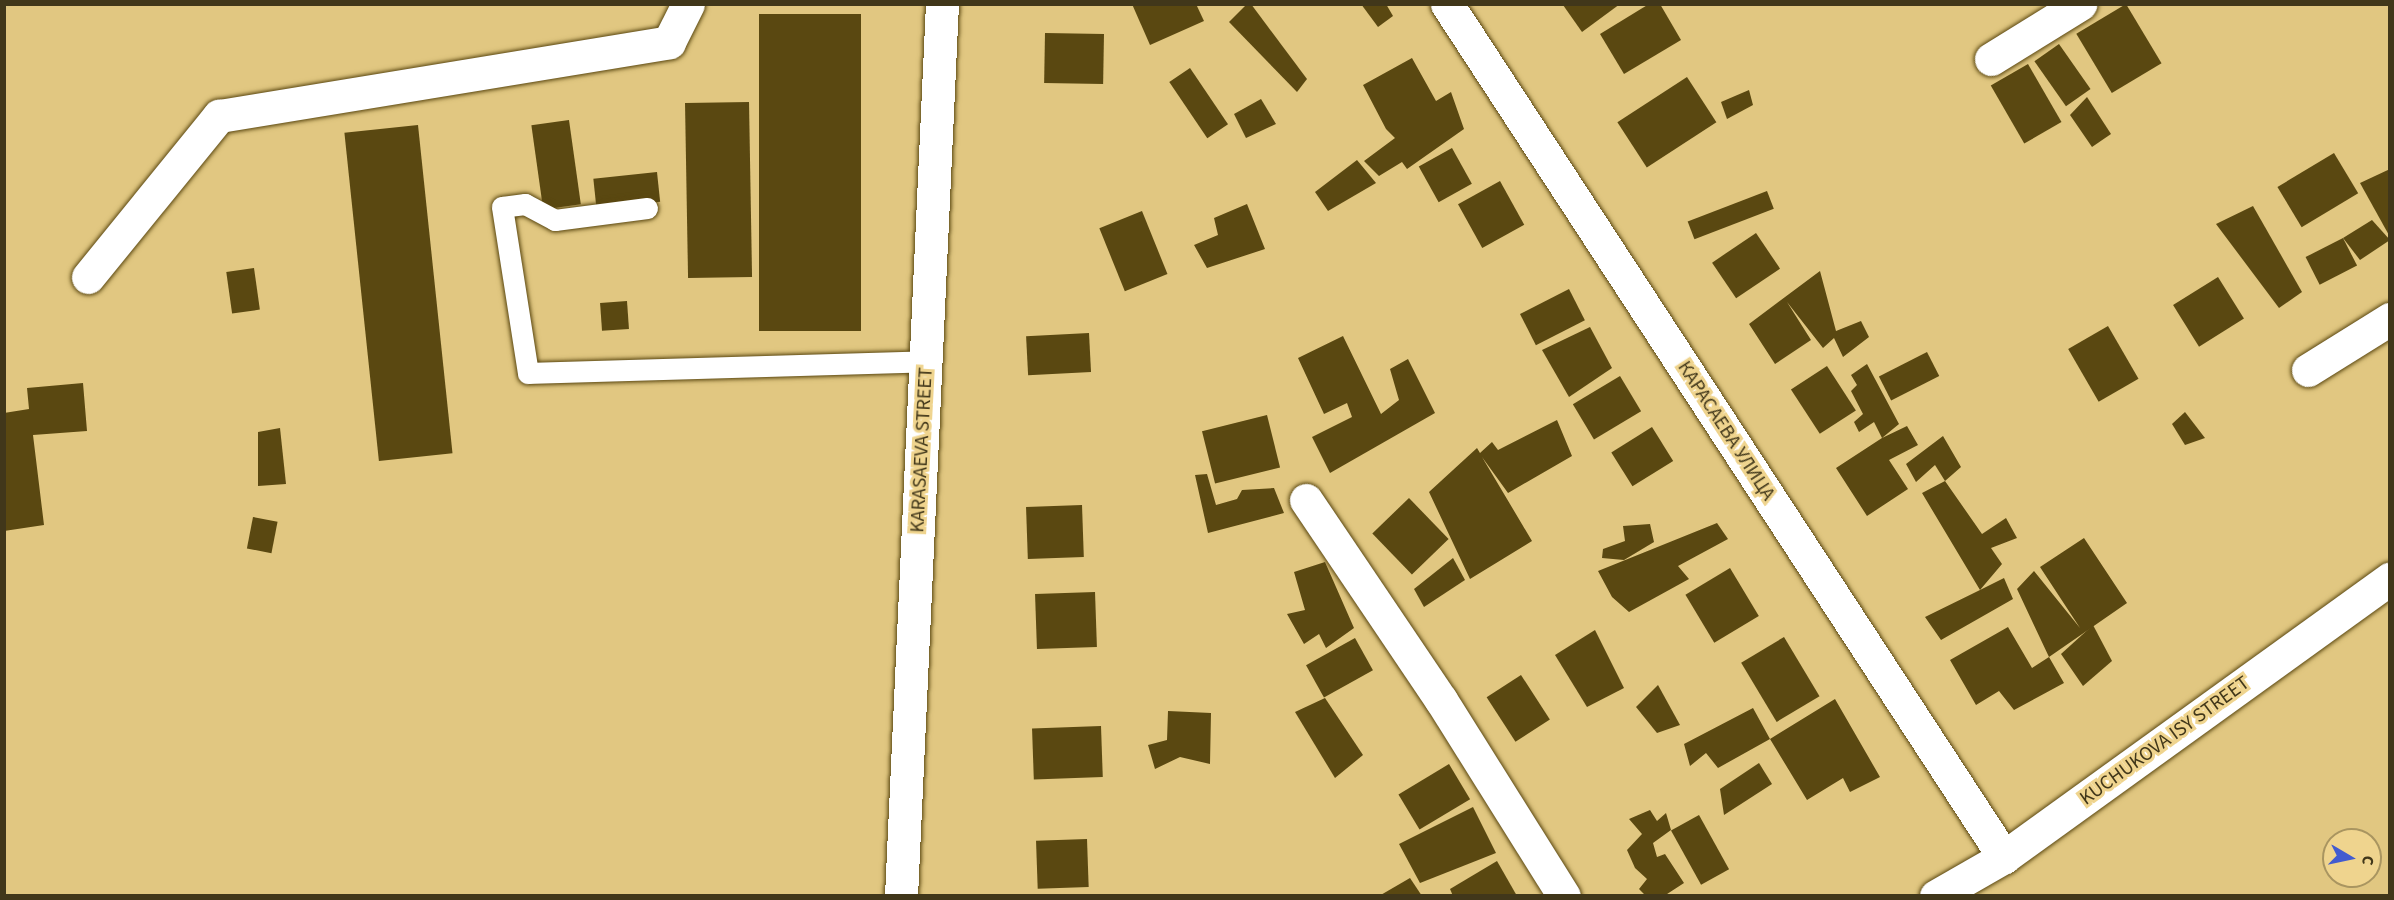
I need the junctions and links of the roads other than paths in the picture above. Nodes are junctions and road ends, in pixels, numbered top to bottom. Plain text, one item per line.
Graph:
1 (688, 4) edge
2 (942, 4) edge
3 (1447, 4) edge
4 (2080, 4) edge
5 (1991, 59) dead end
6 (647, 208) dead end
7 (88, 277) dead end
8 (2390, 319) edge
9 (926, 360) junction
10 (2308, 370) dead end
11 (1306, 500) dead end
12 (2390, 579) edge
13 (2004, 857) junction
14 (901, 896) edge
15 (1564, 896) edge
16 (1936, 896) edge

1 - 7 street
2 - 9 street, KARASAEVA STREET
3 - 13 street, КАРАСАЕВА УЛИЦА
4 - 5 street
6 - 9 lane
8 - 10 street
9 - 14 street, KARASAEVA STREET
11 - 15 street
12 - 13 street, KUCHUKOVA ISY STREET
13 - 16 street, KUCHUKOVA ISY STREET

